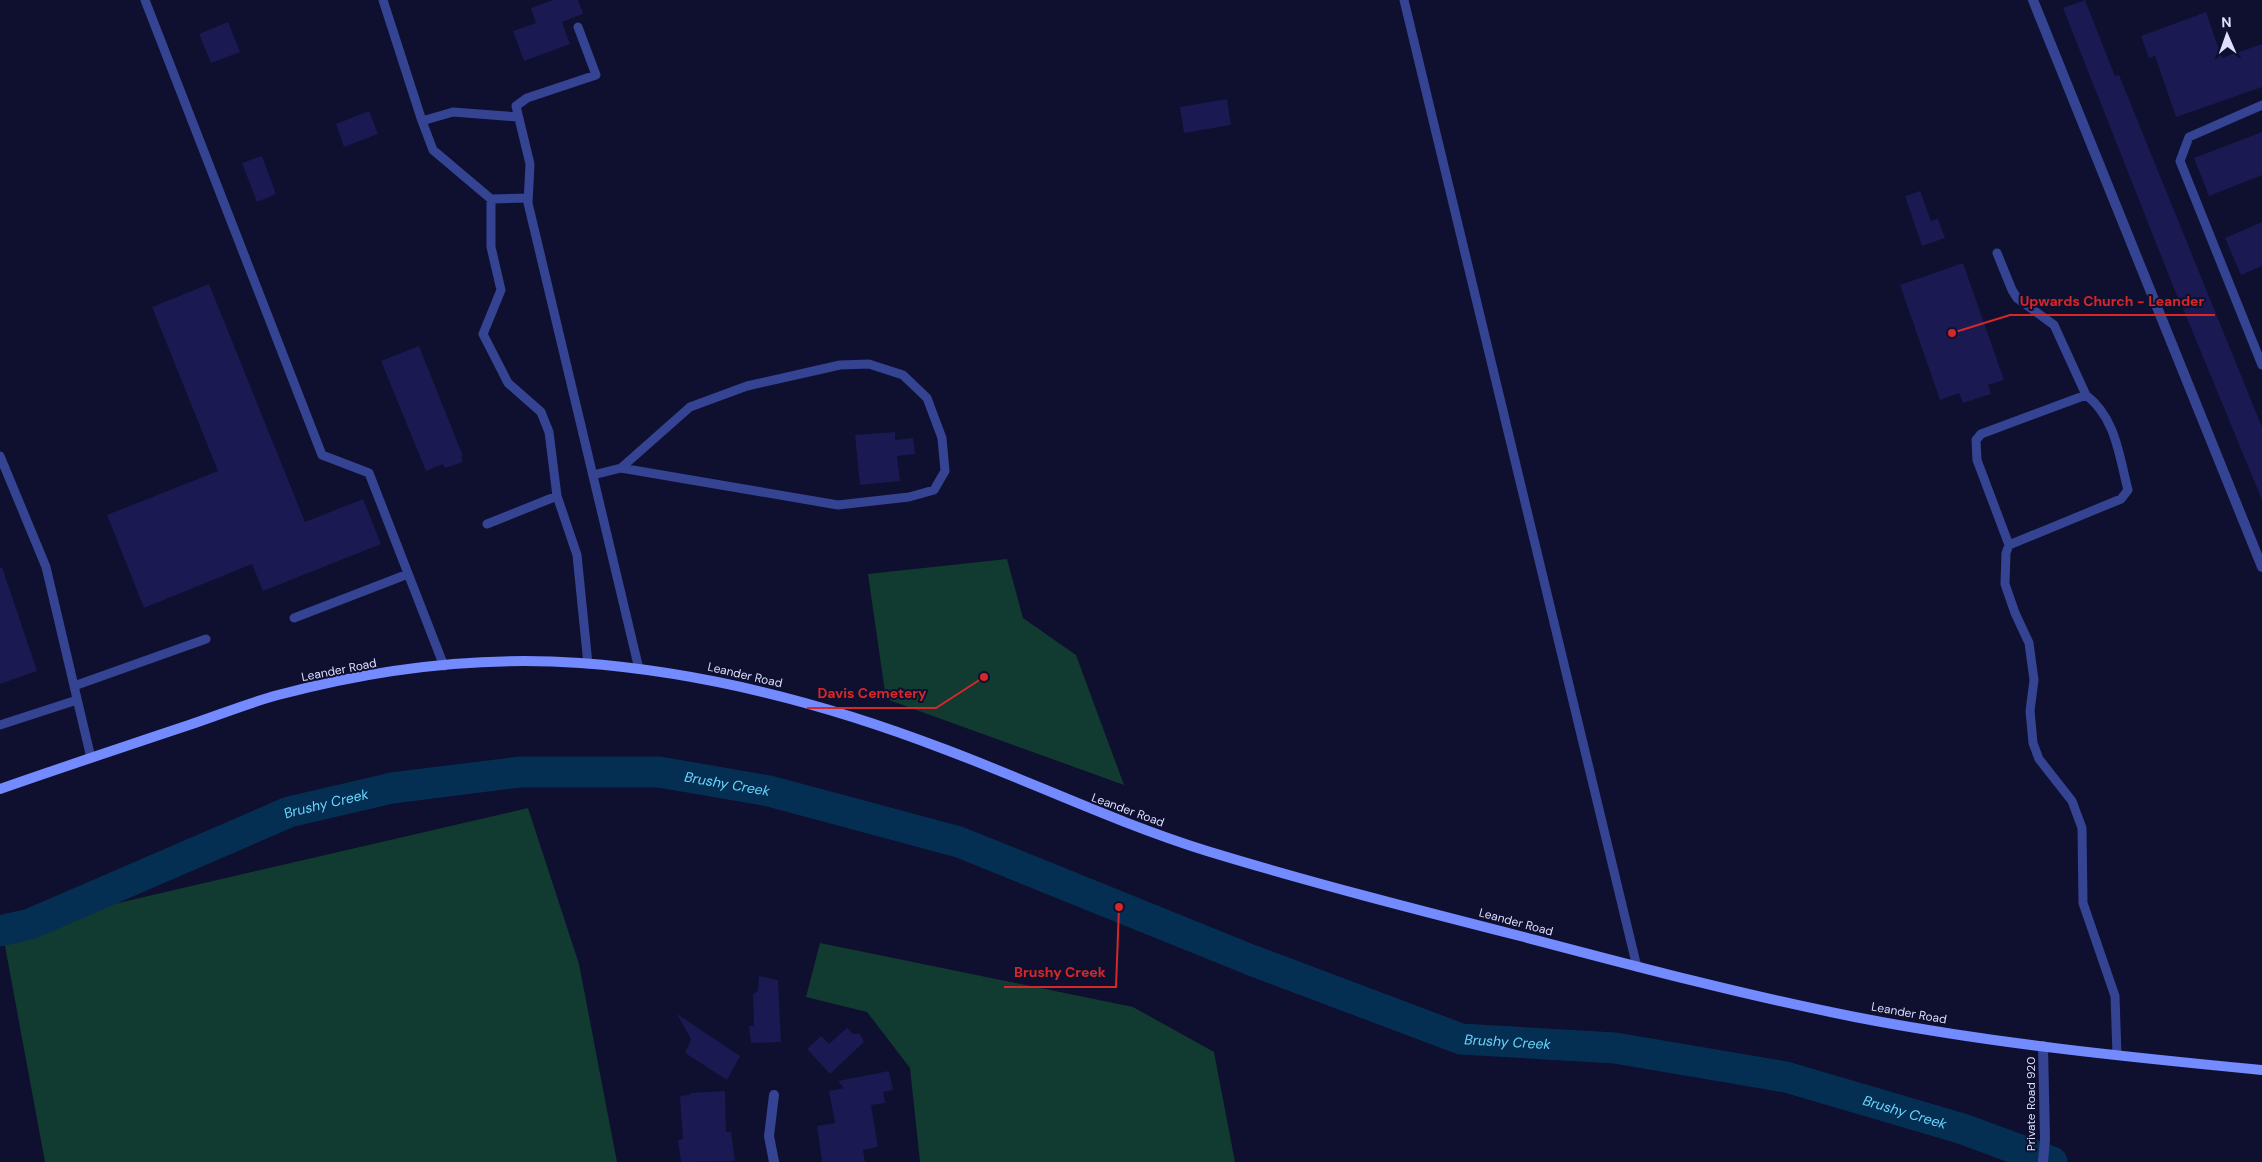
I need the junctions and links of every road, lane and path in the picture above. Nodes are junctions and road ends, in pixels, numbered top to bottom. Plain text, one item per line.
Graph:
1 (145, 0) edge
2 (383, 0) edge
3 (1404, 0) edge
4 (2033, 0) edge
5 (578, 28) dead end
6 (2262, 105) edge
7 (518, 117) junction
8 (422, 121) junction
9 (528, 198) junction
10 (491, 199) junction
11 (1997, 253) dead end
12 (2262, 365) edge
13 (2086, 395) junction
14 (0, 456) edge
15 (621, 468) junction
16 (593, 475) junction
17 (557, 496) junction
18 (487, 524) dead end
19 (2009, 545) junction
20 (2262, 567) edge
21 (408, 574) junction
22 (294, 618) dead end
23 (206, 640) dead end
24 (588, 664) junction
25 (444, 666) junction
26 (639, 669) junction
27 (74, 686) junction
28 (77, 700) junction
29 (0, 725) edge
30 (91, 758) junction
31 (0, 789) edge
32 (1638, 967) junction
33 (2043, 1046) junction
34 (2117, 1055) junction
35 (2262, 1070) edge
36 (774, 1095) dead end
37 (774, 1162) edge
38 (2043, 1162) edge

1 - 21 lane
2 - 8 lane
3 - 32 lane
4 - 20 street
5 - 7 lane
6 - 12 lane
7 - 8 lane
7 - 9 lane
8 - 10 lane
9 - 10 lane
9 - 16 lane
10 - 17 lane
11 - 13 lane
13 - 19 lane
13 - 19 lane
14 - 27 lane
15 - 15 lane
15 - 16 lane
16 - 26 lane
17 - 18 lane
17 - 24 lane
19 - 34 lane
21 - 22 lane
21 - 25 lane
23 - 27 lane
24 - 25 main road, Leander Road
24 - 26 main road, Leander Road
25 - 30 main road, Leander Road
26 - 32 main road, Leander Road
27 - 28 lane
28 - 29 lane
28 - 30 lane
30 - 31 main road, Leander Road
32 - 33 main road, Leander Road
33 - 34 main road, Leander Road
33 - 38 street, Private Road 920
34 - 35 main road, Leander Road
36 - 37 street

